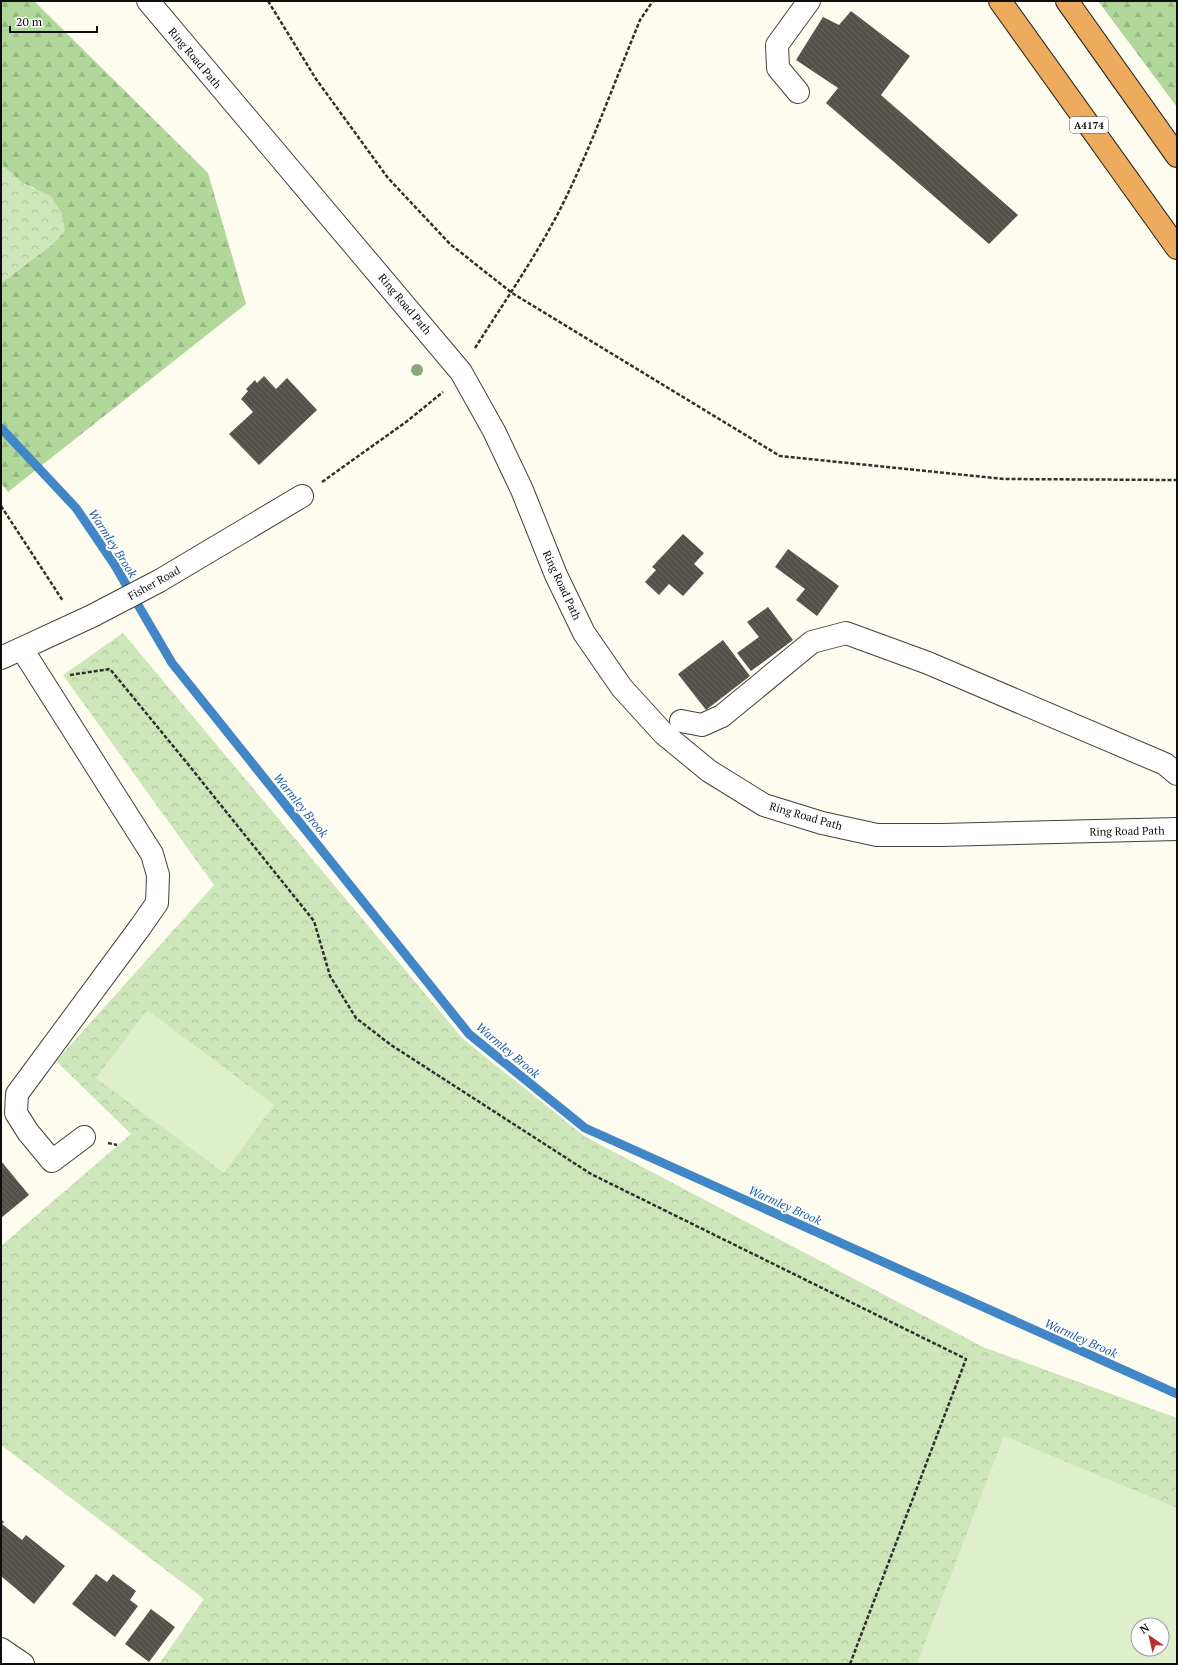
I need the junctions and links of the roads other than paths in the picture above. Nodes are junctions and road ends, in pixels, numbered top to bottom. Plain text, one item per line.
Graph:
1 (148, 1) edge
2 (809, 1) edge
3 (1000, 1) edge
4 (1067, 1) edge
5 (798, 92) dead end
6 (1177, 156) edge
7 (1177, 248) edge
8 (302, 496) road end
9 (22, 649) junction
10 (1, 658) edge
11 (681, 721) dead end
12 (1177, 774) edge
13 (1177, 829) edge
14 (84, 1137) dead end
15 (1, 1649) edge
16 (23, 1664) edge

1 - 13 street, Ring Road Path
2 - 5 street
3 - 7 highway, A4174
4 - 6 highway
8 - 9 street, Fisher Road
9 - 10 street, Fisher Road
9 - 14 street
11 - 12 street
15 - 16 street

